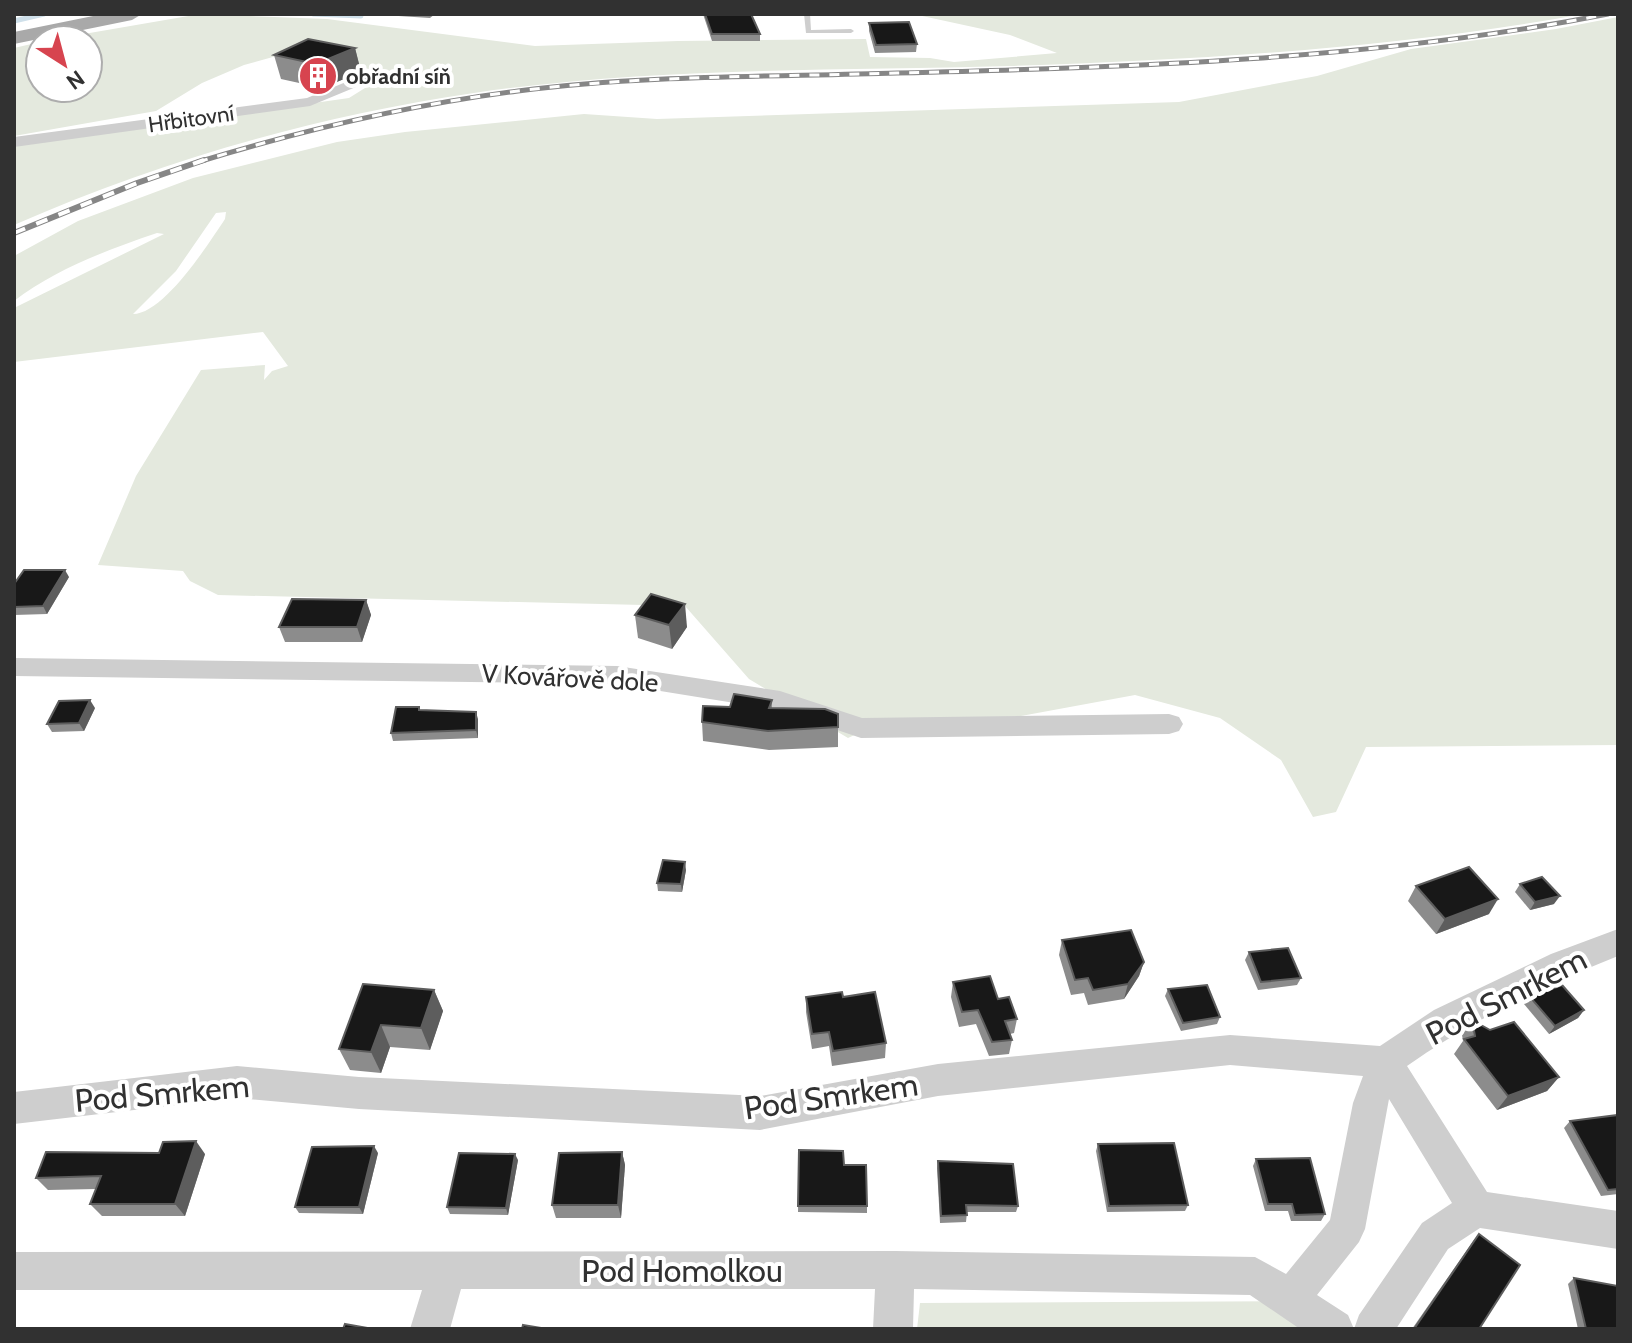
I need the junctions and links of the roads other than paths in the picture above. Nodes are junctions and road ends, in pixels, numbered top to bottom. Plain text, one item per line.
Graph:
1 (132, 14) edge
2 (807, 14) edge
3 (851, 31) dead end
4 (14, 38) edge
5 (363, 79) dead end
6 (14, 142) edge
7 (14, 667) edge
8 (1169, 724) dead end
9 (1618, 942) edge
10 (1385, 1062) junction
11 (14, 1108) edge
12 (1476, 1209) junction
13 (1618, 1230) edge
14 (447, 1270) junction
15 (895, 1270) junction
16 (14, 1271) edge
17 (1290, 1299) junction
18 (430, 1329) edge
19 (893, 1329) edge
20 (1334, 1329) edge
21 (1373, 1329) edge

1 - 4 main road
2 - 3 lane
5 - 6 street, Hřbitovní
7 - 8 street, V Kovářově dole
9 - 10 street, Pod Smrkem
10 - 11 street, Pod Smrkem
10 - 12 street
10 - 17 street
12 - 13 street
12 - 21 street
14 - 15 street, Pod Homolkou
14 - 16 street, Pod Homolkou
14 - 18 street
15 - 17 street, Pod Homolkou
15 - 19 street
17 - 20 street, Pod Homolkou

